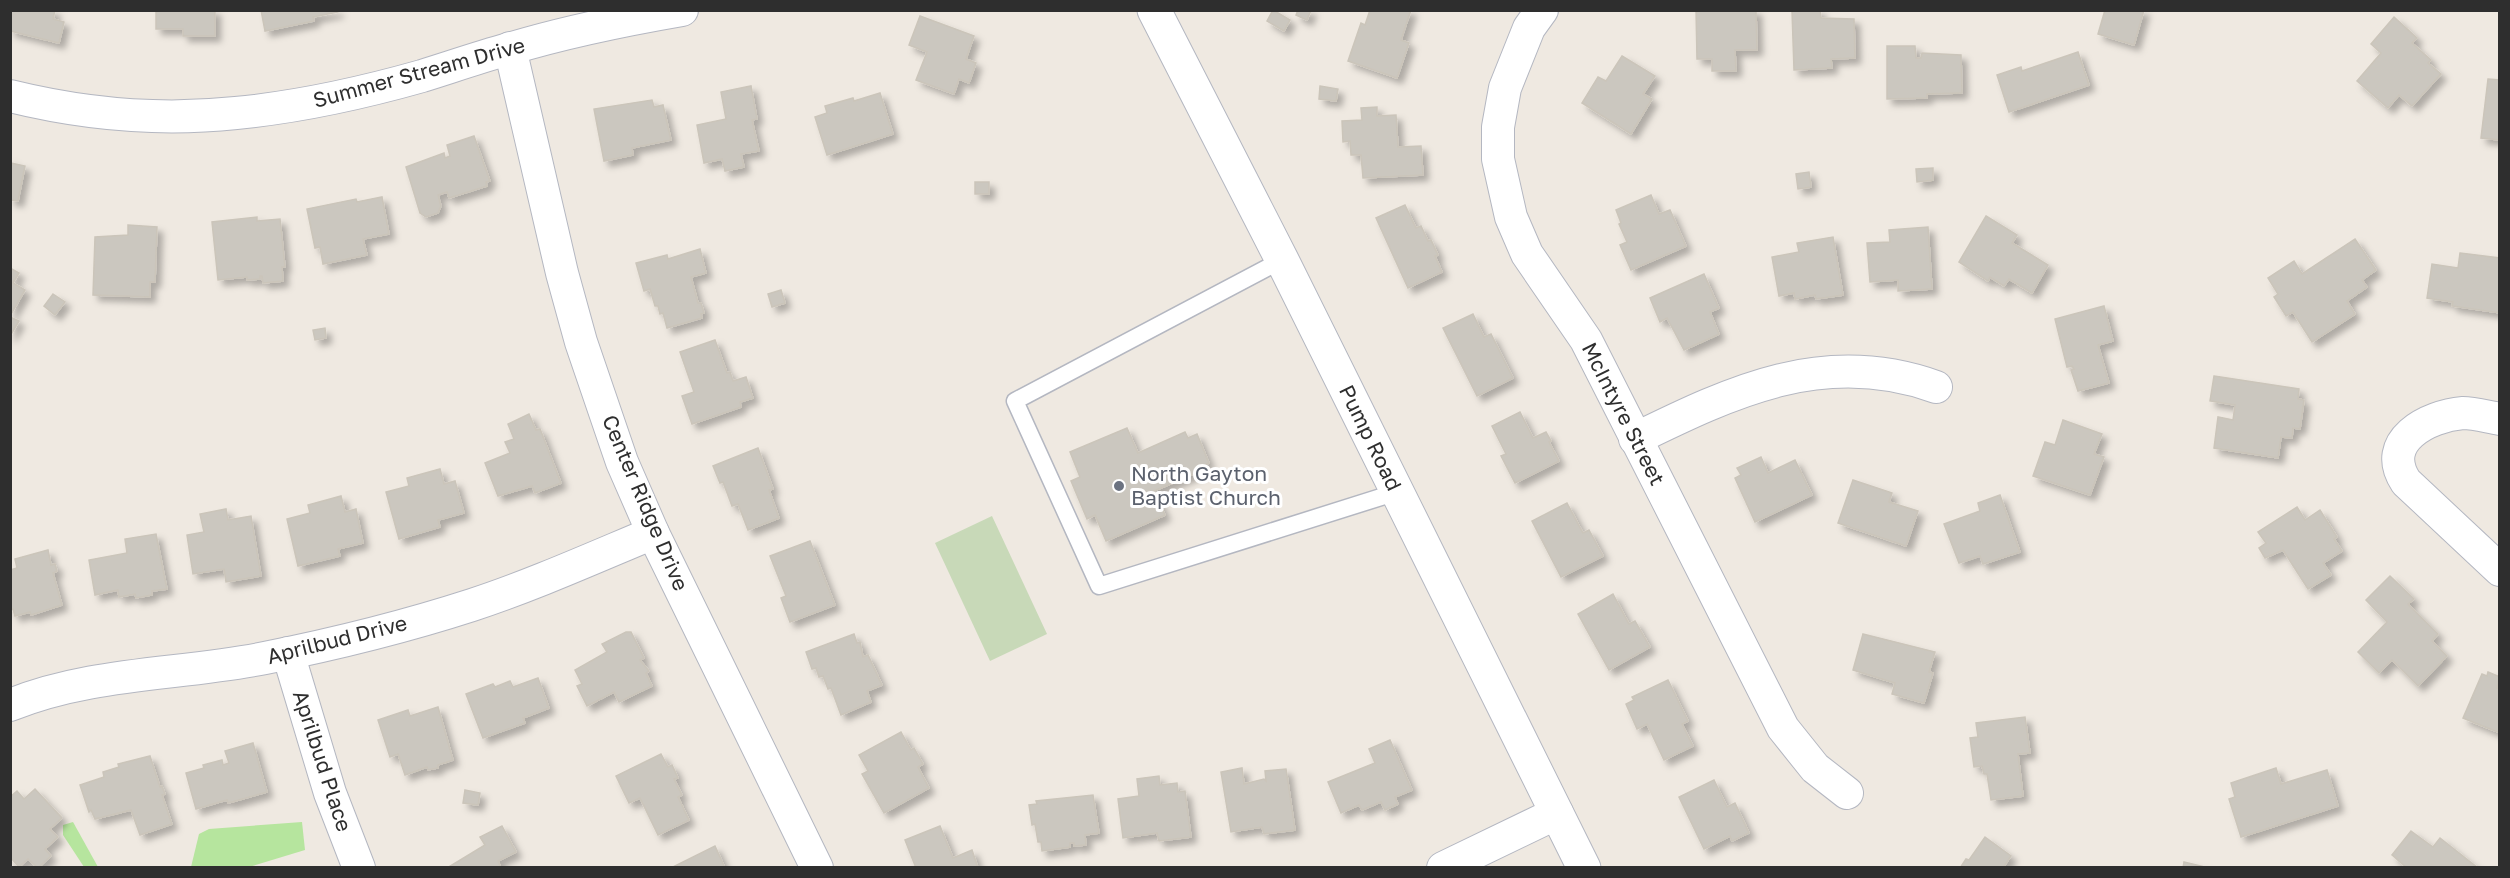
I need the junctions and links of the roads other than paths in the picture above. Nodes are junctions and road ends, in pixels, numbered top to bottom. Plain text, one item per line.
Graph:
1 (682, 10) edge
2 (1154, 10) edge
3 (1542, 10) edge
4 (510, 48) junction
5 (10, 96) edge
6 (1282, 260) junction
7 (1936, 387) dead end
8 (2499, 419) edge
9 (1635, 439) junction
10 (1397, 492) junction
11 (653, 532) junction
12 (2499, 570) edge
13 (288, 653) junction
14 (10, 705) edge
15 (1847, 793) dead end
16 (1557, 813) junction
17 (359, 867) edge
18 (817, 867) edge
19 (1443, 867) edge
20 (1584, 867) edge

1 - 4 street, Summer Stream Drive
2 - 6 main road, Pump Road
3 - 9 street, McIntyre Street
4 - 5 street, Summer Stream Drive
4 - 11 street, Center Ridge Drive
6 - 10 main road, Pump Road
6 - 10 lane
7 - 9 street
8 - 12 street
9 - 15 street, McIntyre Street
10 - 16 main road, Pump Road
11 - 13 street, Aprilbud Drive
11 - 18 street, Center Ridge Drive
13 - 14 street, Aprilbud Drive
13 - 17 street, Aprilbud Place
16 - 19 street
16 - 20 main road, Pump Road

